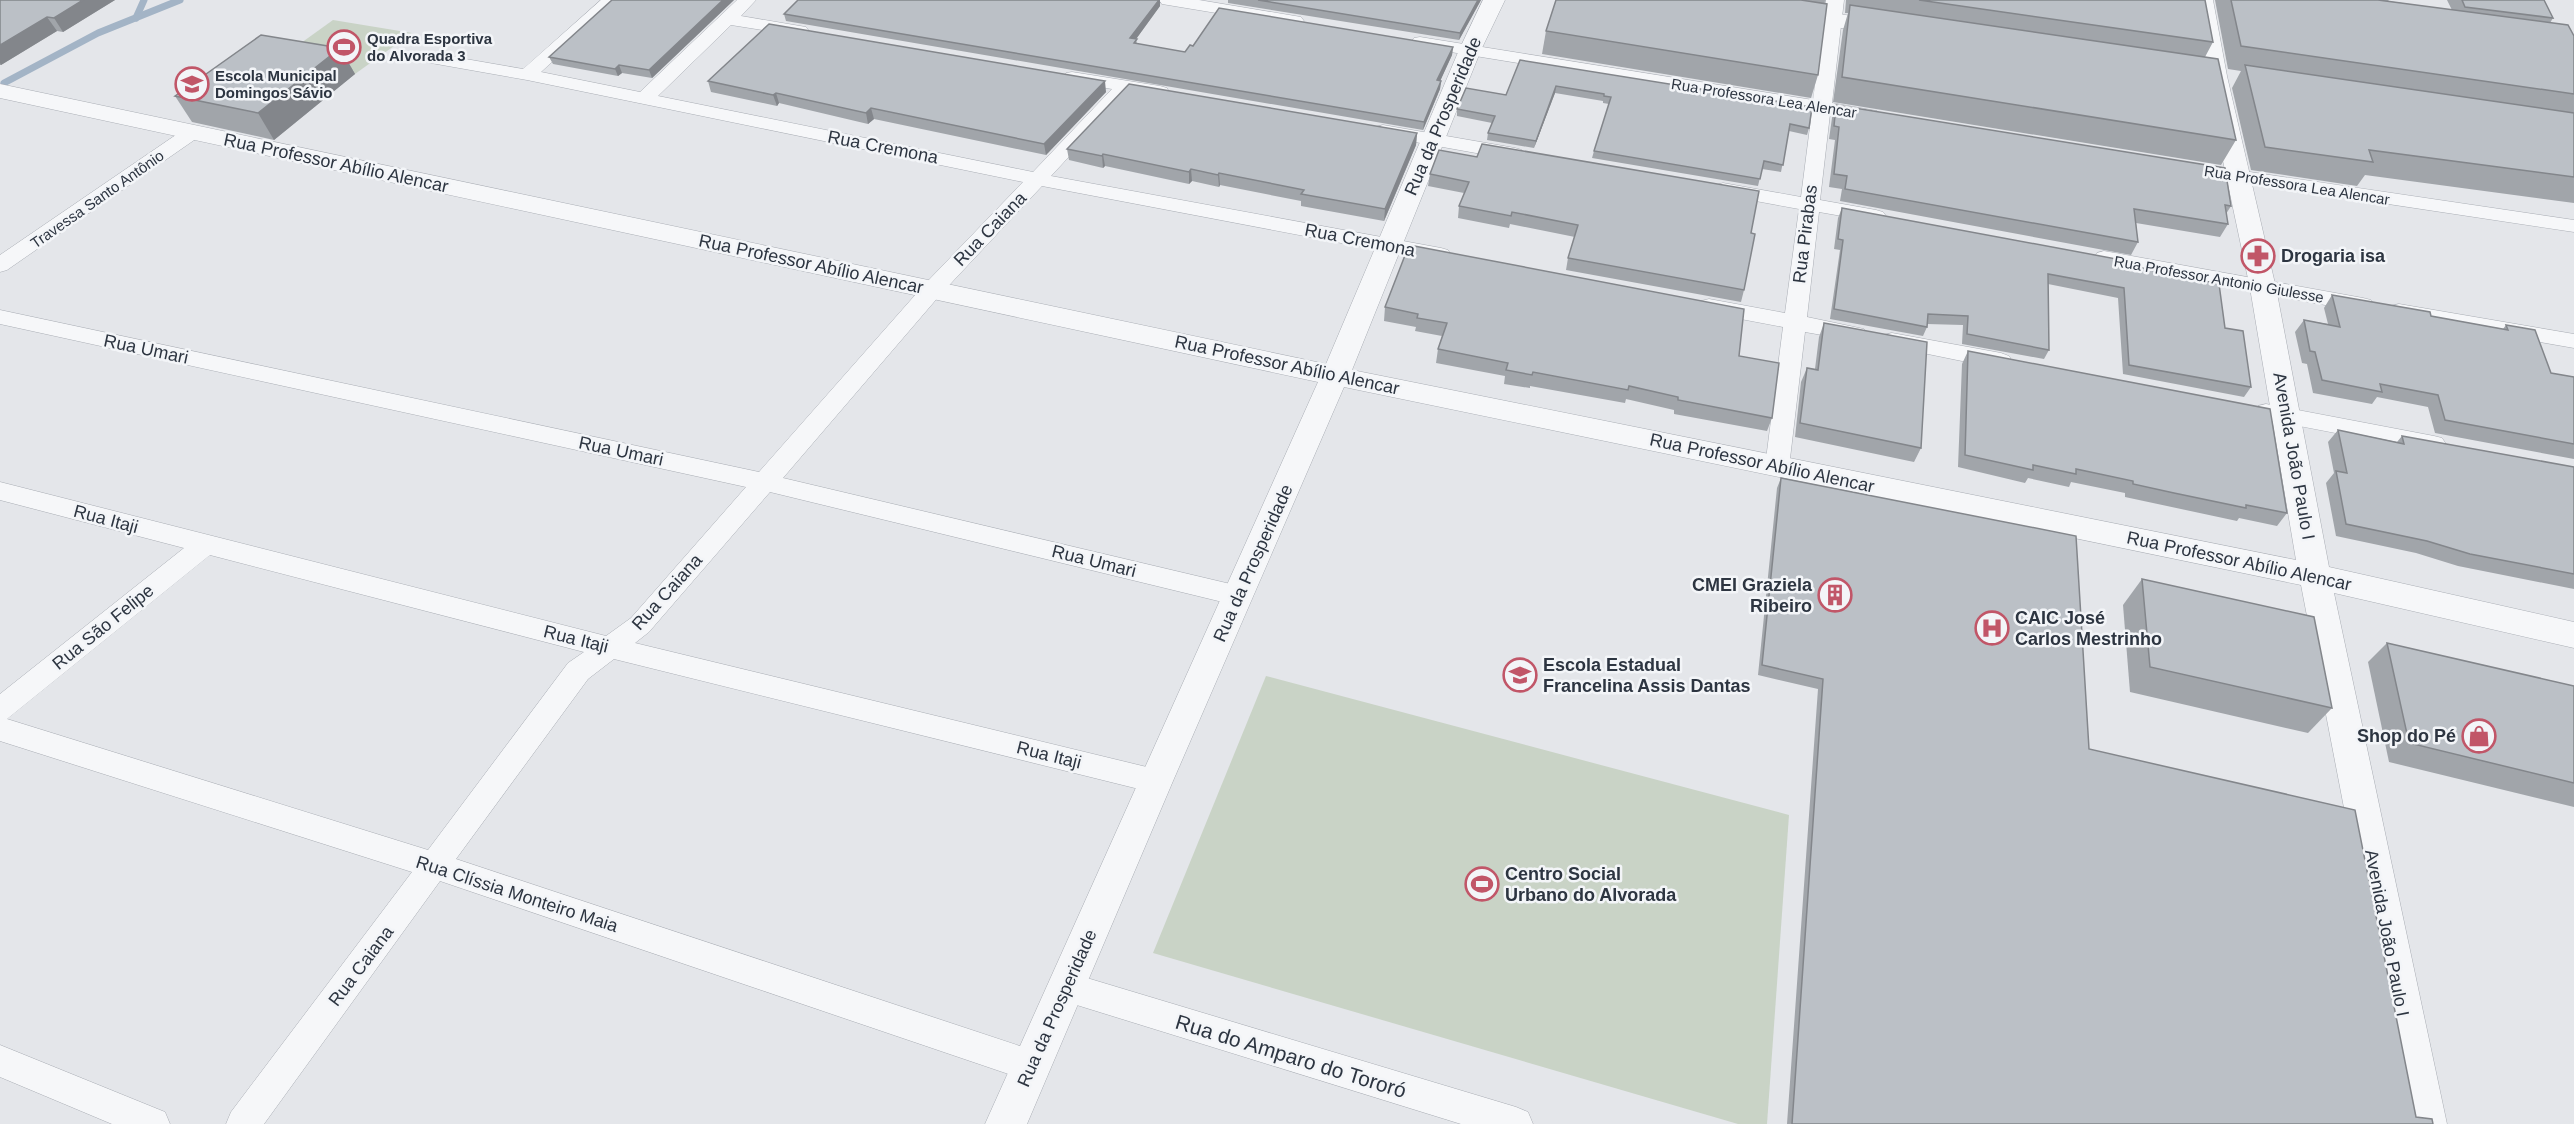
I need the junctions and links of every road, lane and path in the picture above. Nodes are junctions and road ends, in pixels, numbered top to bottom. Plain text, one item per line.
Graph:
1 (611, 0) edge
2 (747, 0) edge
3 (1168, 0) edge
4 (1494, 0) edge
5 (1698, 0) edge
6 (2202, 0) edge
7 (1834, 10) edge
8 (729, 19) junction
9 (1311, 24) edge
10 (1902, 31) edge
11 (822, 35) edge
12 (1402, 39) edge
13 (1470, 50) junction
14 (431, 58) dead end
15 (1055, 74) edge
16 (527, 75) junction
17 (1125, 86) junction
18 (0, 91) edge
19 (1182, 96) edge
20 (644, 99) junction
21 (1820, 106) junction
22 (1890, 118) edge
23 (1365, 128) edge
24 (193, 132) junction
25 (1434, 140) junction
26 (1539, 158) edge
27 (2202, 171) edge
28 (2237, 177) junction
29 (1038, 179) junction
30 (1704, 186) edge
31 (1809, 204) junction
32 (1891, 219) edge
33 (2574, 226) edge
34 (1389, 246) junction
35 (2089, 256) edge
36 (1458, 259) edge
37 (0, 265) edge
38 (2263, 288) junction
39 (932, 290) junction
40 (1690, 302) edge
41 (0, 317) edge
42 (1795, 322) junction
43 (2574, 341) edge
44 (2017, 364) edge
45 (1335, 376) junction
46 (2240, 407) edge
47 (2287, 416) junction
48 (2459, 449) edge
49 (1777, 467) junction
50 (764, 482) junction
51 (0, 491) edge
52 (205, 544) junction
53 (2315, 576) junction
54 (1239, 596) junction
55 (2574, 635) edge
56 (612, 648) junction
57 (0, 710) edge
58 (0, 729) edge
59 (1155, 781) junction
60 (436, 866) junction
61 (1066, 987) junction
62 (0, 1061) edge
63 (1032, 1066) junction
64 (153, 1124) edge
65 (243, 1124) edge
66 (1006, 1124) edge
67 (1516, 1124) edge
68 (2426, 1124) edge

1 - 16 street
2 - 8 street
3 - 9 street
4 - 13 street, Rua da Prosperidade
5 - 7 street
6 - 28 street, Avenida João Paulo I
7 - 10 street
7 - 21 street, Rua Pirabas
8 - 11 street
8 - 20 street
12 - 13 street, Rua Professora Lea Alencar
13 - 21 street, Rua Professora Lea Alencar
13 - 25 street, Rua da Prosperidade
14 - 16 street, Rua Cremona
15 - 17 street
16 - 20 street, Rua Cremona
17 - 19 street
17 - 29 street, Rua Caiana
18 - 24 street, Rua Professor Abílio Alencar
20 - 29 street, Rua Cremona
21 - 22 street, Rua Professora Lea Alencar
21 - 31 street, Rua Pirabas
23 - 25 street
24 - 37 street, Travessa Santo Antônio
24 - 39 street, Rua Professor Abílio Alencar
25 - 26 street
25 - 34 street, Rua da Prosperidade
27 - 28 street, Rua Professora Lea Alencar
28 - 33 street, Rua Professora Lea Alencar
28 - 38 street, Avenida João Paulo I
29 - 34 street, Rua Cremona
29 - 39 street, Rua Caiana
30 - 31 street
31 - 32 street
31 - 42 street, Rua Pirabas
34 - 36 street, Rua Cremona
34 - 45 street, Rua da Prosperidade
35 - 38 street, Rua Professor Antonio Giulesse
38 - 43 street, Rua Professor Antonio Giulesse
38 - 47 street, Avenida João Paulo I
39 - 45 street, Rua Professor Abílio Alencar
39 - 50 street, Rua Caiana
40 - 42 street
41 - 50 street, Rua Umari
42 - 44 street
42 - 49 street, Rua Pirabas
45 - 49 street, Rua Professor Abílio Alencar
45 - 54 street, Rua da Prosperidade
46 - 47 street
47 - 48 street
47 - 53 street, Avenida João Paulo I
49 - 53 street, Rua Professor Abílio Alencar
50 - 54 street, Rua Umari
50 - 56 street, Rua Caiana
51 - 52 street, Rua Itaji
52 - 56 street, Rua Itaji
52 - 57 street, Rua São Felipe
53 - 55 street, Rua Professor Abílio Alencar
53 - 68 street, Avenida João Paulo I
54 - 59 street, Rua da Prosperidade
56 - 59 street, Rua Itaji
56 - 60 street, Rua Caiana
58 - 60 street, Rua Clíssia Monteiro Maia
59 - 61 street, Rua da Prosperidade
60 - 63 street, Rua Clíssia Monteiro Maia
60 - 65 street, Rua Caiana
61 - 63 street, Rua da Prosperidade
61 - 67 street, Rua do Amparo do Tororó
62 - 64 street
63 - 66 street, Rua da Prosperidade

